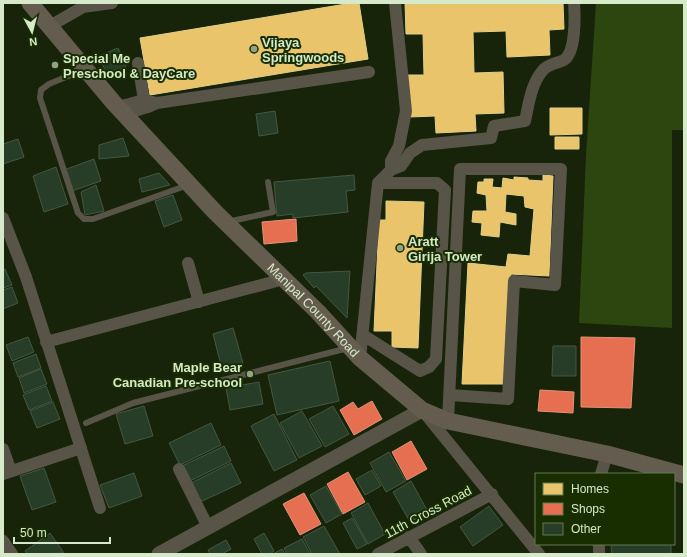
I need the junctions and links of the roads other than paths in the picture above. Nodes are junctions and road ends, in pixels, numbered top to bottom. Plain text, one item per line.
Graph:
1 (30, 3) edge
2 (112, 3) edge
3 (395, 3) edge
4 (574, 3) edge
5 (50, 26) junction
6 (138, 63) dead end
7 (86, 68) junction
8 (369, 72) dead end
9 (144, 100) junction
10 (157, 103) junction
11 (121, 111) junction
12 (399, 146) junction
13 (410, 153) junction
14 (391, 170) junction
15 (268, 182) dead end
16 (378, 183) junction
17 (190, 184) junction
18 (3, 218) edge
19 (226, 222) junction
20 (188, 263) dead end
21 (284, 279) junction
22 (199, 302) junction
23 (363, 334) junction
24 (46, 342) junction
25 (355, 352) junction
26 (450, 395) junction
27 (422, 410) junction
28 (448, 421) junction
29 (86, 423) dead end
30 (81, 448) junction
31 (3, 449) edge
32 (607, 454) junction
33 (179, 469) dead end
34 (7, 473) edge
35 (601, 473) edge
36 (684, 475) edge
37 (492, 494) junction
38 (100, 508) dead end
39 (208, 527) junction
40 (409, 537) junction
41 (3, 541) edge
42 (12, 554) edge
43 (159, 554) edge
44 (378, 554) edge
45 (421, 554) edge
46 (539, 554) edge

1 - 5 main road, Manipal County Road
2 - 5 street
3 - 12 street
4 - 13 street
5 - 7 main road, Manipal County Road
6 - 9 street
7 - 11 main road, Manipal County Road
7 - 17 lane
8 - 10 street
9 - 10 street
9 - 11 street
10 - 11 street
11 - 17 main road, Manipal County Road
12 - 13 street
12 - 14 street
13 - 14 street
14 - 16 street
15 - 19 lane
16 - 23 street
16 - 23 street
17 - 19 main road, Manipal County Road
18 - 24 street
19 - 21 main road, Manipal County Road
20 - 22 street
21 - 22 street
21 - 25 main road, Manipal County Road
22 - 24 street
23 - 25 street
24 - 30 street
25 - 27 main road, Manipal County Road
25 - 29 lane
26 - 26 street
26 - 28 street
27 - 28 main road, Manipal County Road
27 - 37 street
27 - 39 street
28 - 32 main road, Manipal County Road
30 - 34 street
30 - 38 street
31 - 34 street
32 - 35 street
32 - 36 main road, Manipal County Road
33 - 39 street
37 - 40 street, 11th Cross Road
37 - 46 street
39 - 43 street
40 - 44 street, 11th Cross Road
40 - 45 street
41 - 42 street

